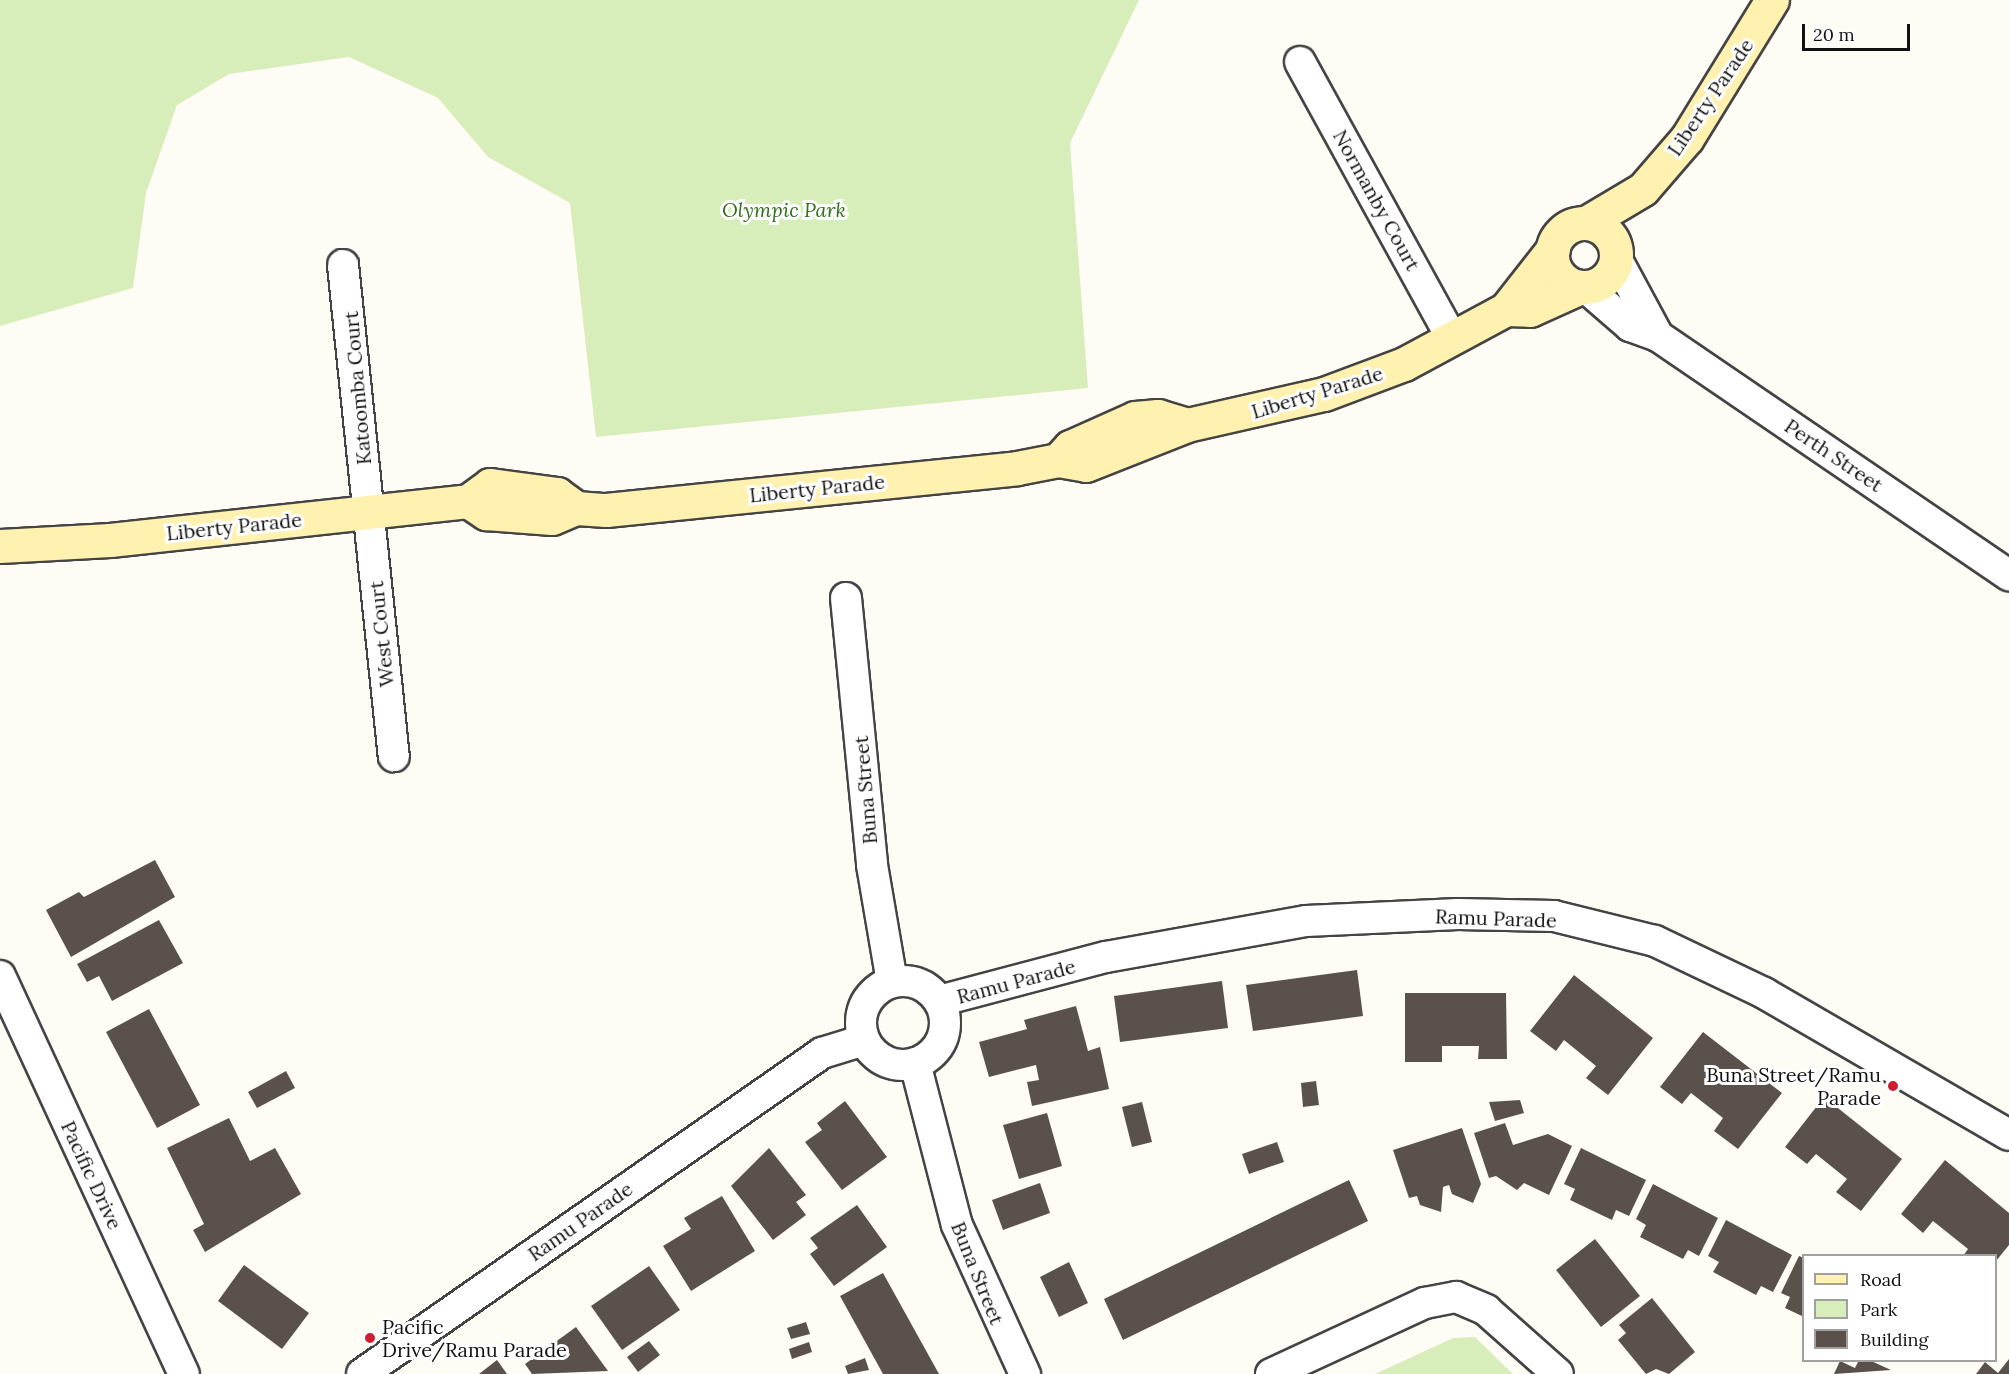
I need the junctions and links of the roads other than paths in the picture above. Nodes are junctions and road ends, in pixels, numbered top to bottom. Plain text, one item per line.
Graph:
1 (1772, 0) edge
2 (1300, 62) dead end
3 (1643, 189) junction
4 (1586, 224) junction
5 (1553, 249) junction
6 (1616, 253) junction
7 (343, 265) dead end
8 (1583, 287) junction
9 (1506, 309) junction
10 (1658, 336) junction
11 (1452, 339) junction
12 (369, 512) junction
13 (0, 546) edge
14 (2009, 574) edge
15 (846, 598) dead end
16 (394, 756) dead end
17 (0, 976) edge
18 (892, 982) junction
19 (939, 1001) junction
20 (864, 1040) junction
21 (915, 1063) junction
22 (2009, 1135) edge
23 (184, 1374) edge
24 (362, 1374) edge
25 (1025, 1374) edge
26 (1271, 1374) edge
27 (1558, 1374) edge

1 - 3 street, Liberty Parade
2 - 11 street, Normanby Court
3 - 4 street, Liberty Parade
3 - 6 street, Liberty Parade
4 - 5 street
4 - 6 street
5 - 8 street
5 - 9 street, Liberty Parade
6 - 8 street
6 - 10 street, Perth Street
7 - 12 street, Katoomba Court
8 - 9 street, Liberty Parade
8 - 10 street, Perth Street
9 - 11 street, Liberty Parade
10 - 14 street, Perth Street
11 - 12 street, Liberty Parade
12 - 13 street, Liberty Parade
12 - 16 street, West Court
15 - 18 street, Buna Street
17 - 23 street, Pacific Drive
18 - 19 street
18 - 20 street
19 - 21 street
19 - 22 street, Ramu Parade
20 - 21 street
20 - 24 street, Ramu Parade
21 - 25 street, Buna Street
26 - 27 street

